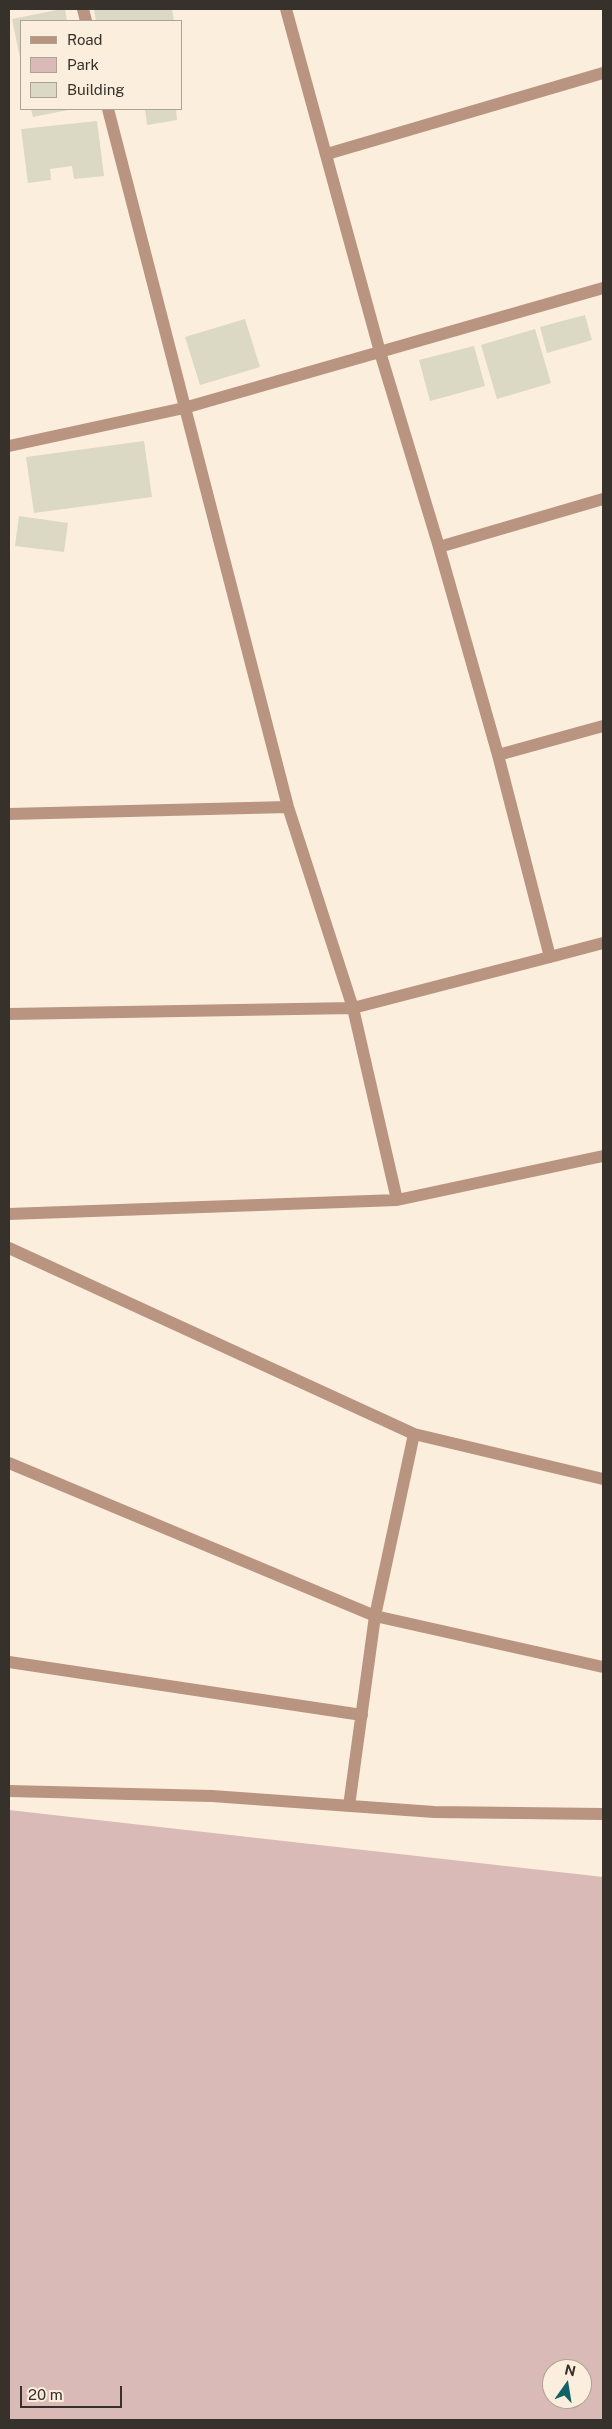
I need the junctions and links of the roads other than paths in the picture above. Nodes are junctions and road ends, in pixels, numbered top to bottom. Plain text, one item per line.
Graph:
1 (286, 9) edge
2 (603, 73) edge
3 (108, 110) edge
4 (327, 154) junction
5 (603, 288) edge
6 (380, 352) junction
7 (184, 408) junction
8 (9, 446) edge
9 (603, 499) edge
10 (439, 547) junction
11 (603, 726) edge
12 (498, 754) junction
13 (288, 807) junction
14 (9, 814) edge
15 (603, 943) edge
16 (550, 957) junction
17 (353, 1008) junction
18 (9, 1014) edge
19 (603, 1156) edge
20 (397, 1200) junction
21 (9, 1214) edge
22 (9, 1248) edge
23 (414, 1434) junction
24 (9, 1464) edge
25 (603, 1479) edge
26 (375, 1616) junction
27 (9, 1662) edge
28 (603, 1667) edge
29 (362, 1715) junction
30 (9, 1791) edge
31 (349, 1806) junction
32 (603, 1814) edge

1 - 4 street
2 - 4 street
3 - 7 street
4 - 6 street
5 - 6 street
6 - 7 street
6 - 10 street
7 - 8 street
7 - 13 street
9 - 10 street
10 - 12 street
11 - 12 street
12 - 16 street
13 - 14 street
13 - 17 street
15 - 16 street
16 - 17 street
17 - 18 street
17 - 20 street
19 - 20 street
20 - 21 street
22 - 23 street
23 - 25 street
23 - 26 street
24 - 26 street
26 - 28 street
26 - 29 street
27 - 29 street
29 - 31 street
30 - 31 street
31 - 32 street

